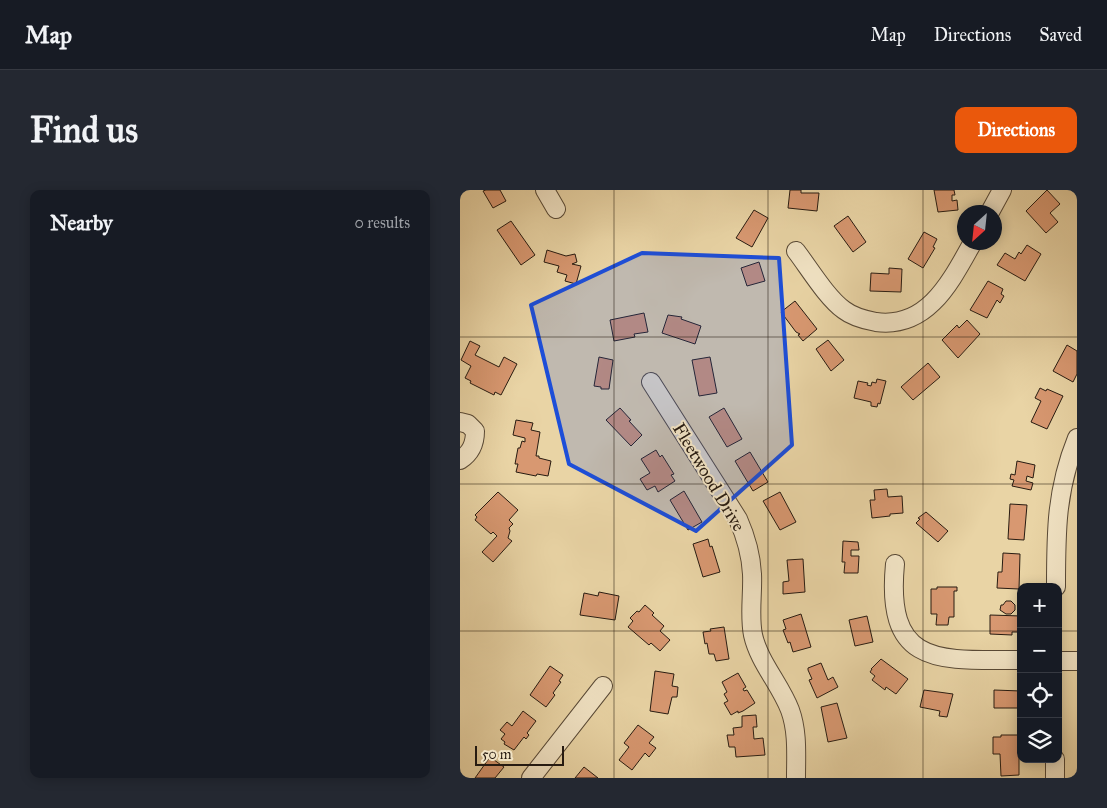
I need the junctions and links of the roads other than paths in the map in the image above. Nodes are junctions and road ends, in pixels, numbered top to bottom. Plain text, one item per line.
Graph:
1 (545, 190) edge
2 (1002, 190) edge
3 (994, 205) edge
4 (556, 209) dead end
5 (967, 250) edge
6 (796, 251) dead end
7 (651, 382) dead end
8 (460, 422) edge
9 (1077, 438) edge
10 (460, 460) edge
11 (1069, 493) edge
12 (895, 564) dead end
13 (1056, 583) edge
14 (1017, 660) edge
15 (1077, 660) edge
16 (1062, 661) edge
17 (603, 686) dead end
18 (1055, 763) edge
19 (530, 778) edge
20 (796, 778) edge
21 (1055, 778) edge

1 - 4 street
2 - 3 street
5 - 6 street
7 - 20 street, Fleetwood Drive
8 - 10 street
9 - 11 street
11 - 13 street
12 - 14 street
15 - 16 street
17 - 19 street
18 - 21 street

